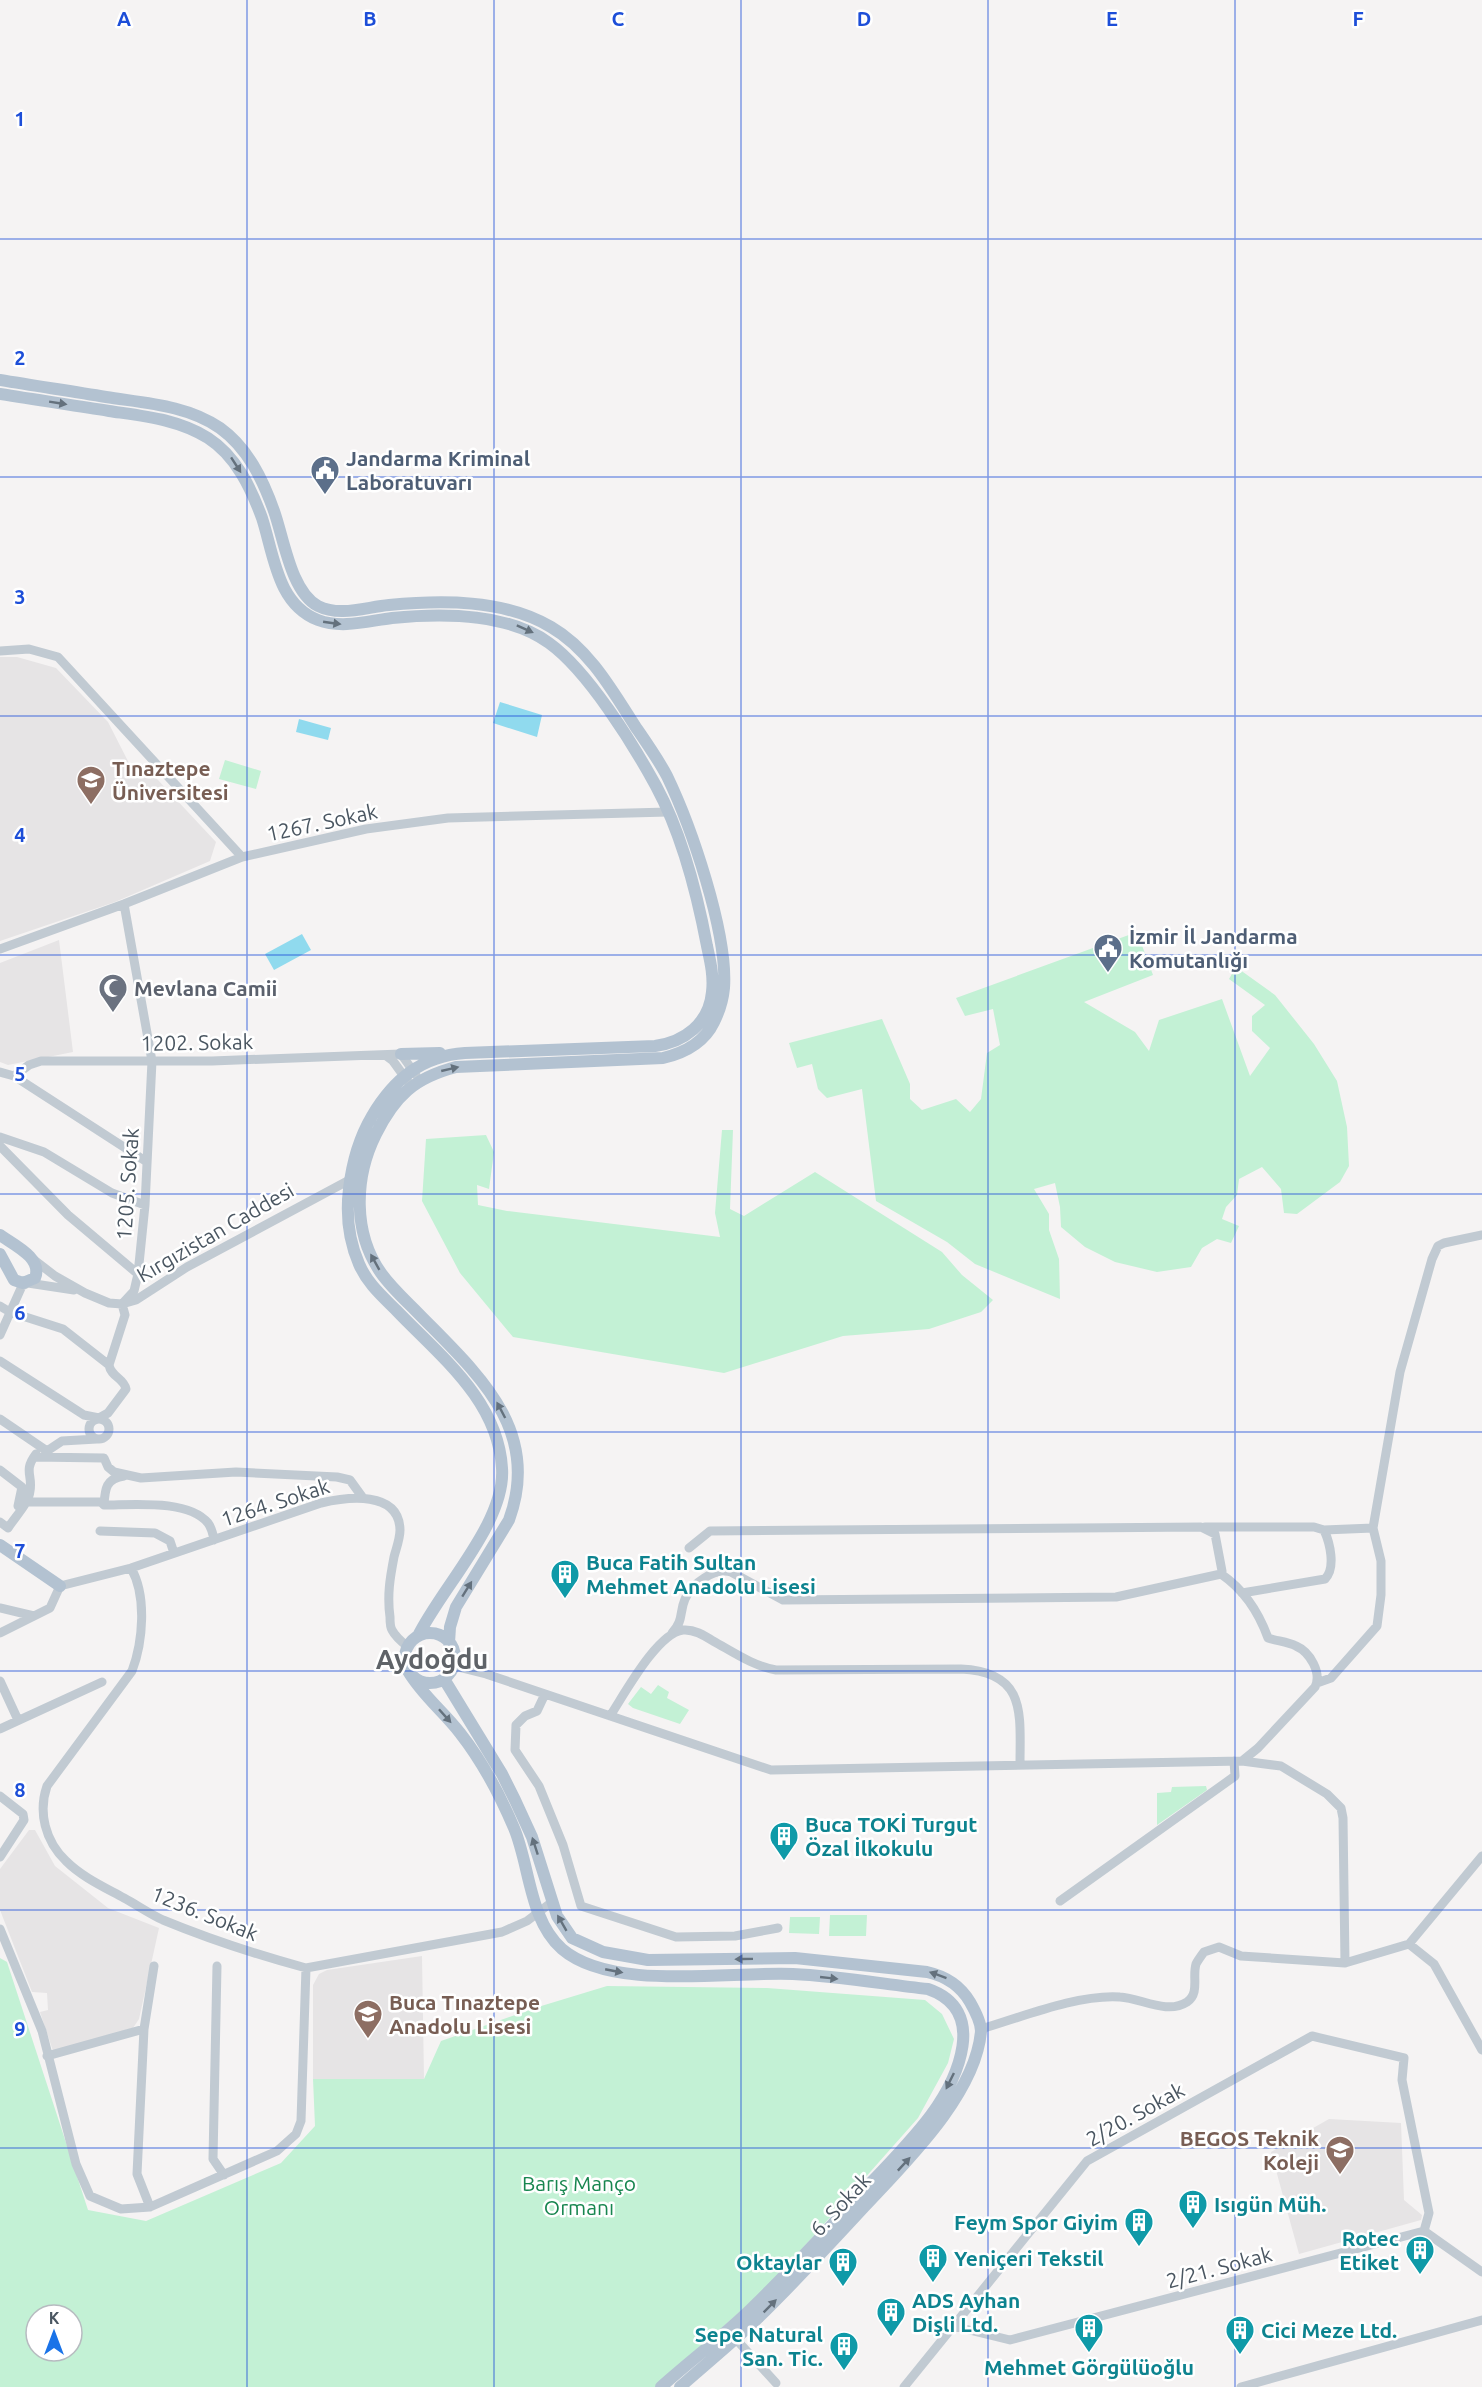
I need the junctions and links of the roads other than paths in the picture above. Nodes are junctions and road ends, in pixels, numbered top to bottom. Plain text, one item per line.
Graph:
1 (0, 380) edge
2 (0, 394) edge
3 (0, 651) edge
4 (668, 812) junction
5 (242, 857) junction
6 (124, 904) junction
7 (0, 949) edge
8 (465, 1053) junction
9 (401, 1054) junction
10 (385, 1055) junction
11 (152, 1061) junction
12 (0, 1072) edge
13 (408, 1072) junction
14 (14, 1076) junction
15 (415, 1084) junction
16 (0, 1137) edge
17 (0, 1146) edge
18 (147, 1162) junction
19 (356, 1176) junction
20 (145, 1205) junction
21 (1482, 1235) edge
22 (0, 1236) edge
23 (0, 1254) edge
24 (31, 1258) junction
25 (10, 1273) junction
26 (138, 1274) junction
27 (28, 1283) junction
28 (85, 1293) junction
29 (122, 1304) junction
30 (0, 1306) edge
31 (10, 1312) junction
32 (0, 1335) edge
33 (0, 1360) edge
34 (109, 1365) junction
35 (99, 1418) junction
36 (0, 1419) edge
37 (97, 1439) junction
38 (41, 1447) junction
39 (34, 1457) junction
40 (0, 1470) edge
41 (126, 1476) junction
42 (363, 1498) junction
43 (25, 1502) junction
44 (102, 1504) junction
45 (14, 1519) junction
46 (0, 1522) edge
47 (1201, 1527) junction
48 (1374, 1528) junction
49 (1324, 1530) junction
50 (100, 1531) dead end
51 (214, 1540) junction
52 (0, 1545) edge
53 (689, 1548) dead end
54 (174, 1553) junction
55 (131, 1568) junction
56 (1221, 1574) junction
57 (60, 1586) junction
58 (1242, 1593) junction
59 (0, 1608) edge
60 (34, 1616) junction
61 (0, 1633) edge
62 (672, 1633) junction
63 (418, 1636) junction
64 (449, 1643) junction
65 (408, 1647) junction
66 (454, 1666) junction
67 (408, 1671) junction
68 (444, 1679) junction
69 (0, 1681) edge
70 (102, 1682) dead end
71 (1317, 1683) junction
72 (545, 1694) junction
73 (610, 1716) junction
74 (18, 1720) junction
75 (0, 1729) edge
76 (1238, 1761) junction
77 (1020, 1765) junction
78 (0, 1796) edge
79 (43, 1816) junction
80 (24, 1820) junction
81 (1482, 1856) edge
82 (0, 1857) edge
83 (552, 1902) junction
84 (1060, 1902) dead end
85 (539, 1912) junction
86 (778, 1928) dead end
87 (0, 1929) edge
88 (1409, 1944) junction
89 (1345, 1963) junction
90 (154, 1966) dead end
91 (217, 1966) dead end
92 (306, 1968) junction
93 (144, 2030) junction
94 (981, 2030) junction
95 (1482, 2050) edge
96 (47, 2055) junction
97 (224, 2175) junction
98 (150, 2207) junction
99 (1424, 2231) junction
100 (1482, 2272) edge
101 (1482, 2320) edge
102 (954, 2326) junction
103 (732, 2334) junction
104 (779, 2386) edge
105 (661, 2387) edge
106 (680, 2387) edge
107 (904, 2387) edge
108 (1241, 2387) edge

15 -> 1 main road
2 -> 4 main road
3 - 5 street
4 - 5 street, 1267. Sokak
4 - 8 main road
5 - 6 street, 1267. Sokak
6 - 7 street, 1267. Sokak
6 - 11 street, 1205. Sokak
8 - 9 main road
8 - 13 main road
9 - 10 street, 1202. Sokak
9 - 13 street
10 - 11 street, 1202. Sokak
10 - 13 street
11 - 14 street, 1202. Sokak
11 - 18 street, 1205. Sokak
12 - 14 street
13 - 15 street
13 - 19 main road
14 - 18 street
15 - 19 main road
16 - 20 street
17 - 26 street
18 - 20 street, 1205. Sokak
19 - 29 street, Kırgızistan Caddesi
19 - 63 main road
64 -> 19 main road
20 - 26 street, 1205. Sokak
21 - 48 street
22 - 24 main road, Kırgızistan Caddesi
23 - 25 main road
24 - 25 main road
24 - 27 main road
24 - 28 street, Kırgızistan Caddesi
25 - 27 main road
25 - 31 street
26 - 29 street, 1205. Sokak
27 - 28 street, Kırgızistan Caddesi
27 - 31 street
28 - 29 street, Kırgızistan Caddesi
29 - 34 street
30 - 31 street
31 - 32 street
31 - 34 street
33 - 35 street
34 - 35 street
35 - 37 street
35 - 37 street
36 - 38 street
37 - 38 street
38 - 39 street
39 - 41 street
39 - 43 street
40 - 45 street
41 - 42 street
41 - 44 street
42 - 51 street, 1264. Sokak
42 - 65 street, 1264. Sokak
43 - 44 street
43 - 45 street
44 - 51 street
45 - 46 street
47 - 49 street
47 - 53 street
47 - 56 street
48 - 49 street
48 - 71 street
49 - 58 street
50 - 54 street
51 - 54 street, 1264. Sokak
52 - 57 main road
54 - 55 street, 1264. Sokak
55 - 57 street, 1264. Sokak
55 - 79 street, 1236. Sokak
56 - 58 street
56 - 62 street
57 - 60 street
58 - 71 street
59 - 60 street
60 - 61 street
62 - 73 street
62 - 77 street
63 - 64 main road
63 - 65 main road
64 - 66 main road
65 - 67 main road
66 - 68 main road
66 - 72 street
67 - 68 main road
67 -> 85 main road
83 -> 68 main road
69 - 74 street
70 - 74 street
71 - 76 street
72 - 73 street
72 - 86 street
73 - 77 street
74 - 75 street
76 - 77 street
76 - 84 street
76 - 89 street
78 - 80 street
79 - 80 street
79 - 92 street, 1236. Sokak
80 - 82 street
81 - 88 street
83 - 85 street, 1236. Sokak
94 -> 83 main road
85 - 92 street, 1236. Sokak
85 -> 103 main road, 6. Sokak
87 - 96 street
88 - 89 street
88 - 95 street
89 - 94 street
90 - 93 street
91 - 97 street
92 - 97 street
93 - 96 street
93 - 98 street
103 -> 94 main road, 6. Sokak
96 - 98 street
97 - 98 street
99 - 100 street
99 - 102 street, 2/21. Sokak
99 - 102 street, 2/20. Sokak
101 - 108 street
102 - 107 street, 2/20. Sokak
103 - 104 street
103 - 105 main road, 6. Sokak
103 - 106 main road, 6. Sokak

